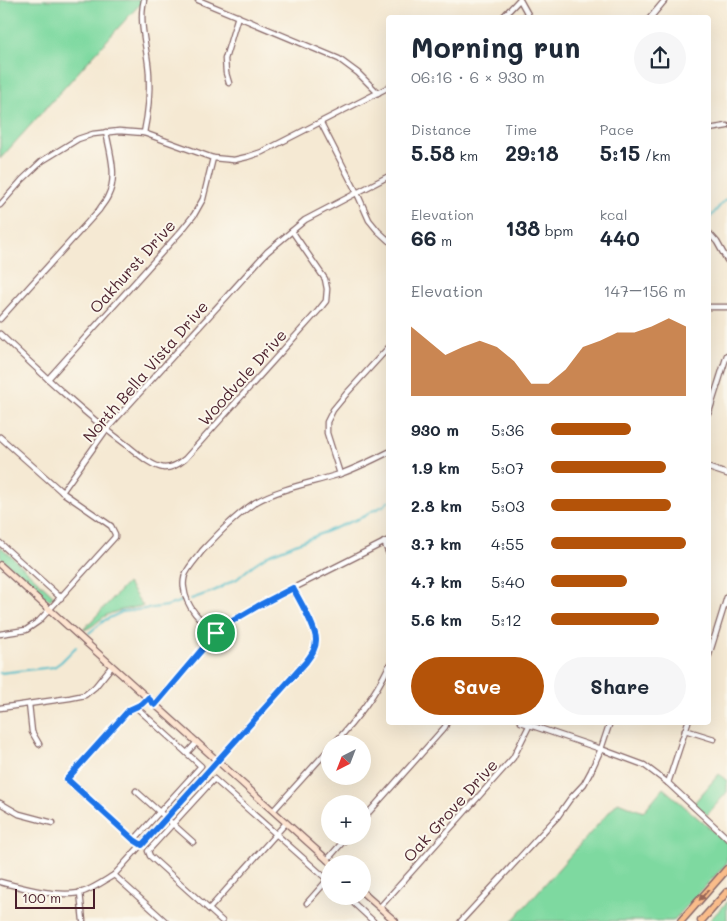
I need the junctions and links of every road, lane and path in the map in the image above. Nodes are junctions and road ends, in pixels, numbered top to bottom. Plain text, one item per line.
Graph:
1 (144, 0) edge
2 (198, 0) edge
3 (520, 0) edge
4 (665, 0) edge
5 (505, 15) edge
6 (528, 15) edge
7 (652, 15) edge
8 (238, 16) junction
9 (229, 83) dead end
10 (386, 89) edge
11 (378, 93) junction
12 (321, 123) junction
13 (727, 126) edge
14 (711, 129) edge
15 (106, 132) junction
16 (144, 133) junction
17 (213, 158) junction
18 (386, 178) edge
19 (357, 193) junction
20 (0, 205) edge
21 (292, 231) junction
22 (711, 236) edge
23 (386, 238) edge
24 (727, 260) edge
25 (711, 307) edge
26 (727, 307) edge
27 (0, 319) edge
28 (0, 334) edge
29 (386, 350) edge
30 (727, 355) edge
31 (48, 379) junction
32 (711, 406) edge
33 (106, 430) junction
34 (0, 437) edge
35 (386, 454) edge
36 (711, 469) edge
37 (340, 474) junction
38 (727, 474) edge
39 (62, 492) junction
40 (386, 541) edge
41 (0, 543) edge
42 (0, 565) edge
43 (293, 588) junction
44 (727, 597) edge
45 (61, 598) junction
46 (50, 610) junction
47 (216, 633) junction
48 (0, 634) edge
49 (711, 649) edge
50 (112, 666) junction
51 (386, 672) edge
52 (148, 698) junction
53 (29, 704) junction
54 (155, 705) junction
55 (0, 708) edge
56 (137, 708) junction
57 (445, 725) edge
58 (530, 725) edge
59 (533, 725) edge
60 (609, 725) edge
61 (687, 725) edge
62 (685, 730) junction
63 (342, 735) edge
64 (714, 739) dead end
65 (197, 742) junction
66 (39, 744) dead end
67 (601, 749) junction
68 (187, 753) junction
69 (321, 758) edge
70 (218, 761) junction
71 (668, 783) junction
72 (136, 790) dead end
73 (0, 804) edge
74 (371, 810) edge
75 (273, 811) junction
76 (160, 812) junction
77 (166, 818) junction
78 (53, 823) dead end
79 (173, 823) junction
80 (286, 823) junction
81 (276, 834) junction
82 (727, 838) edge
83 (134, 840) junction
84 (193, 842) dead end
85 (142, 845) junction
86 (321, 855) edge
87 (727, 869) edge
88 (321, 872) edge
89 (114, 875) junction
90 (0, 882) edge
91 (321, 887) edge
92 (80, 892) junction
93 (727, 892) edge
94 (371, 900) edge
95 (306, 903) dead end
96 (356, 905) edge
97 (380, 907) junction
98 (209, 909) junction
99 (83, 921) edge
100 (165, 921) edge
101 (222, 921) edge
102 (373, 921) edge
103 (395, 921) edge
104 (462, 921) edge
105 (681, 921) edge
106 (701, 921) edge

1 - 16 street
2 - 8 street
3 - 5 street
3 - 6 street
4 - 7 street
8 - 9 street
8 - 11 street
10 - 11 street
11 - 12 street
12 - 17 street
12 - 19 street
13 - 14 street
15 - 16 street
15 - 20 street
15 - 27 street
16 - 17 street
17 - 31 street, Oakhurst Drive
18 - 19 street, North Bella Vista Drive
19 - 21 street, North Bella Vista Drive
19 - 23 street
21 - 33 street, North Bella Vista Drive
21 - 33 street, Woodvale Drive
22 - 24 street
25 - 26 street
28 - 31 street, Woodvale Drive
29 - 37 street
30 - 32 street
31 - 33 street, Woodvale Drive
33 - 39 street, North Bella Vista Drive
34 - 39 street
35 - 37 street
36 - 38 street
37 - 47 street
39 - 45 street
40 - 43 street
41 - 45 street
42 - 46 main road
43 - 47 street
43 - 70 street
44 - 49 street
45 - 46 street
46 - 48 street
46 - 50 main road
47 - 54 street
50 - 52 main road
50 - 53 street
51 - 63 street
52 - 54 main road
52 - 56 street
53 - 55 street
53 - 66 street
54 - 65 main road
56 - 68 street
56 - 83 street
57 - 74 street
58 - 97 street, Oak Grove Drive
59 - 67 street
60 - 67 street
61 - 62 street
62 - 64 street
62 - 71 street
65 - 68 street
65 - 70 main road
67 - 71 street
67 - 104 street
68 - 76 street
69 - 75 street
70 - 75 main road
70 - 77 street
71 - 82 street
72 - 76 street
73 - 78 street
75 - 80 main road
76 - 77 street
76 - 83 street
77 - 79 street
77 - 85 street
79 - 81 street
79 - 84 street
79 - 98 street
80 - 81 street
80 - 86 main road
81 - 88 street
81 - 98 street
83 - 85 street
85 - 89 street
87 -> 105 main road
89 - 92 street
89 - 100 street
90 - 92 street
91 - 95 street
92 - 99 street
93 - 106 main road
94 - 97 main road
96 - 102 street
97 - 103 main road
98 - 101 street

